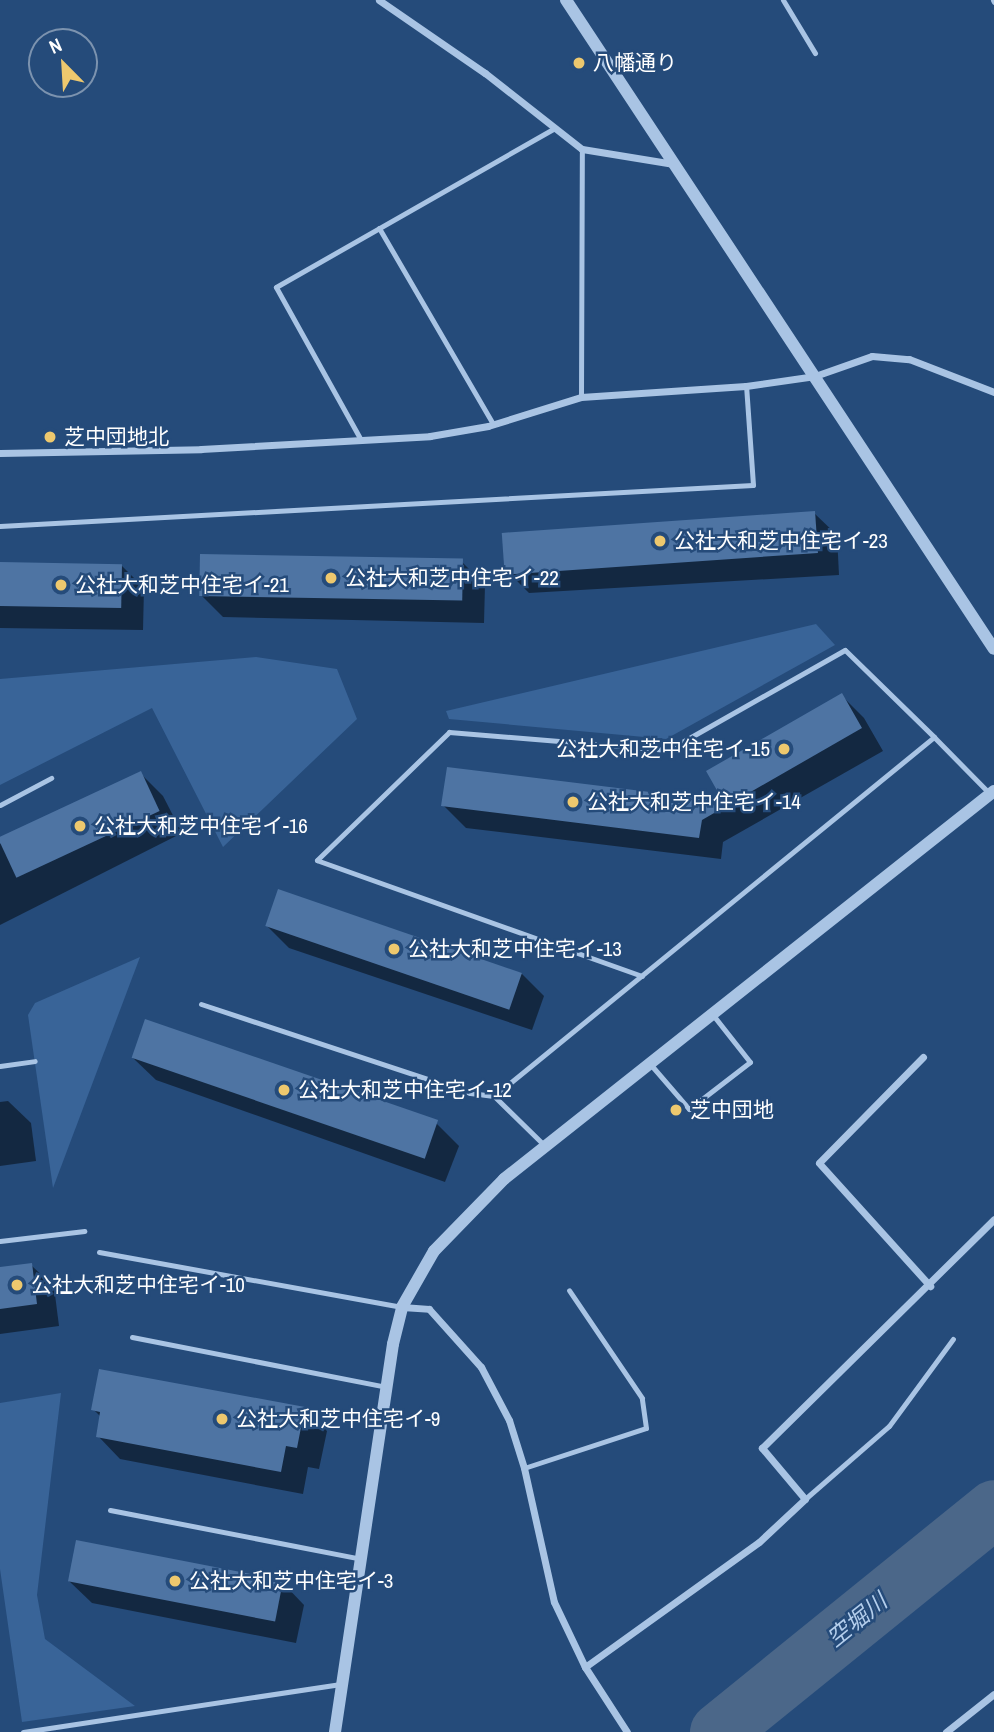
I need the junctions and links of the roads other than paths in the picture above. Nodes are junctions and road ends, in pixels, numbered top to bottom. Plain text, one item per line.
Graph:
1 (379, 0) edge
2 (566, 0) edge
3 (783, 0) edge
4 (815, 53) dead end
5 (555, 128) junction
6 (582, 149) junction
7 (674, 164) junction
8 (379, 228) junction
9 (815, 376) junction
10 (746, 386) junction
11 (994, 392) edge
12 (580, 397) junction
13 (493, 424) junction
14 (361, 440) junction
15 (0, 453) edge
16 (0, 526) edge
17 (994, 649) edge
18 (934, 737) junction
19 (51, 778) dead end
20 (992, 792) edge
21 (0, 805) edge
22 (642, 976) junction
23 (201, 1004) dead end
24 (713, 1015) junction
25 (923, 1057) dead end
26 (35, 1061) dead end
27 (651, 1065) junction
28 (0, 1066) edge
29 (494, 1096) junction
30 (547, 1147) junction
31 (994, 1219) edge
32 (84, 1231) dead end
33 (0, 1241) edge
34 (99, 1252) dead end
35 (930, 1286) junction
36 (569, 1290) dead end
37 (402, 1307) junction
38 (132, 1337) dead end
39 (953, 1339) dead end
40 (386, 1388) junction
41 (524, 1468) junction
42 (805, 1499) junction
43 (110, 1510) dead end
44 (361, 1559) junction
45 (585, 1667) junction
46 (342, 1684) junction
47 (994, 1694) edge
48 (23, 1732) edge
49 (335, 1732) edge
50 (627, 1732) edge
51 (946, 1732) edge

1 - 5 street
2 - 7 street
3 - 4 lane
5 - 6 street
5 - 8 lane
6 - 7 street
6 - 12 lane
7 - 9 street
8 - 13 lane
8 - 14 lane
9 - 10 street
9 - 11 street
9 - 17 street
10 - 12 street
10 - 16 lane
12 - 13 street
13 - 14 street
14 - 15 street
18 - 20 lane
18 - 22 lane
18 - 22 lane
19 - 21 lane
20 - 24 street
22 - 29 lane
23 - 29 lane
24 - 27 street
24 - 27 lane
25 - 35 street
26 - 28 lane
27 - 30 street
29 - 30 lane
30 - 37 street
31 - 35 street
32 - 33 lane
34 - 37 lane
35 - 42 street
36 - 41 lane
37 - 40 street
37 - 41 street
38 - 40 lane
39 - 42 lane
40 - 44 street
41 - 45 street
42 - 45 street
43 - 44 lane
44 - 46 street
45 - 50 street
46 - 48 lane
46 - 49 street
47 - 51 street

